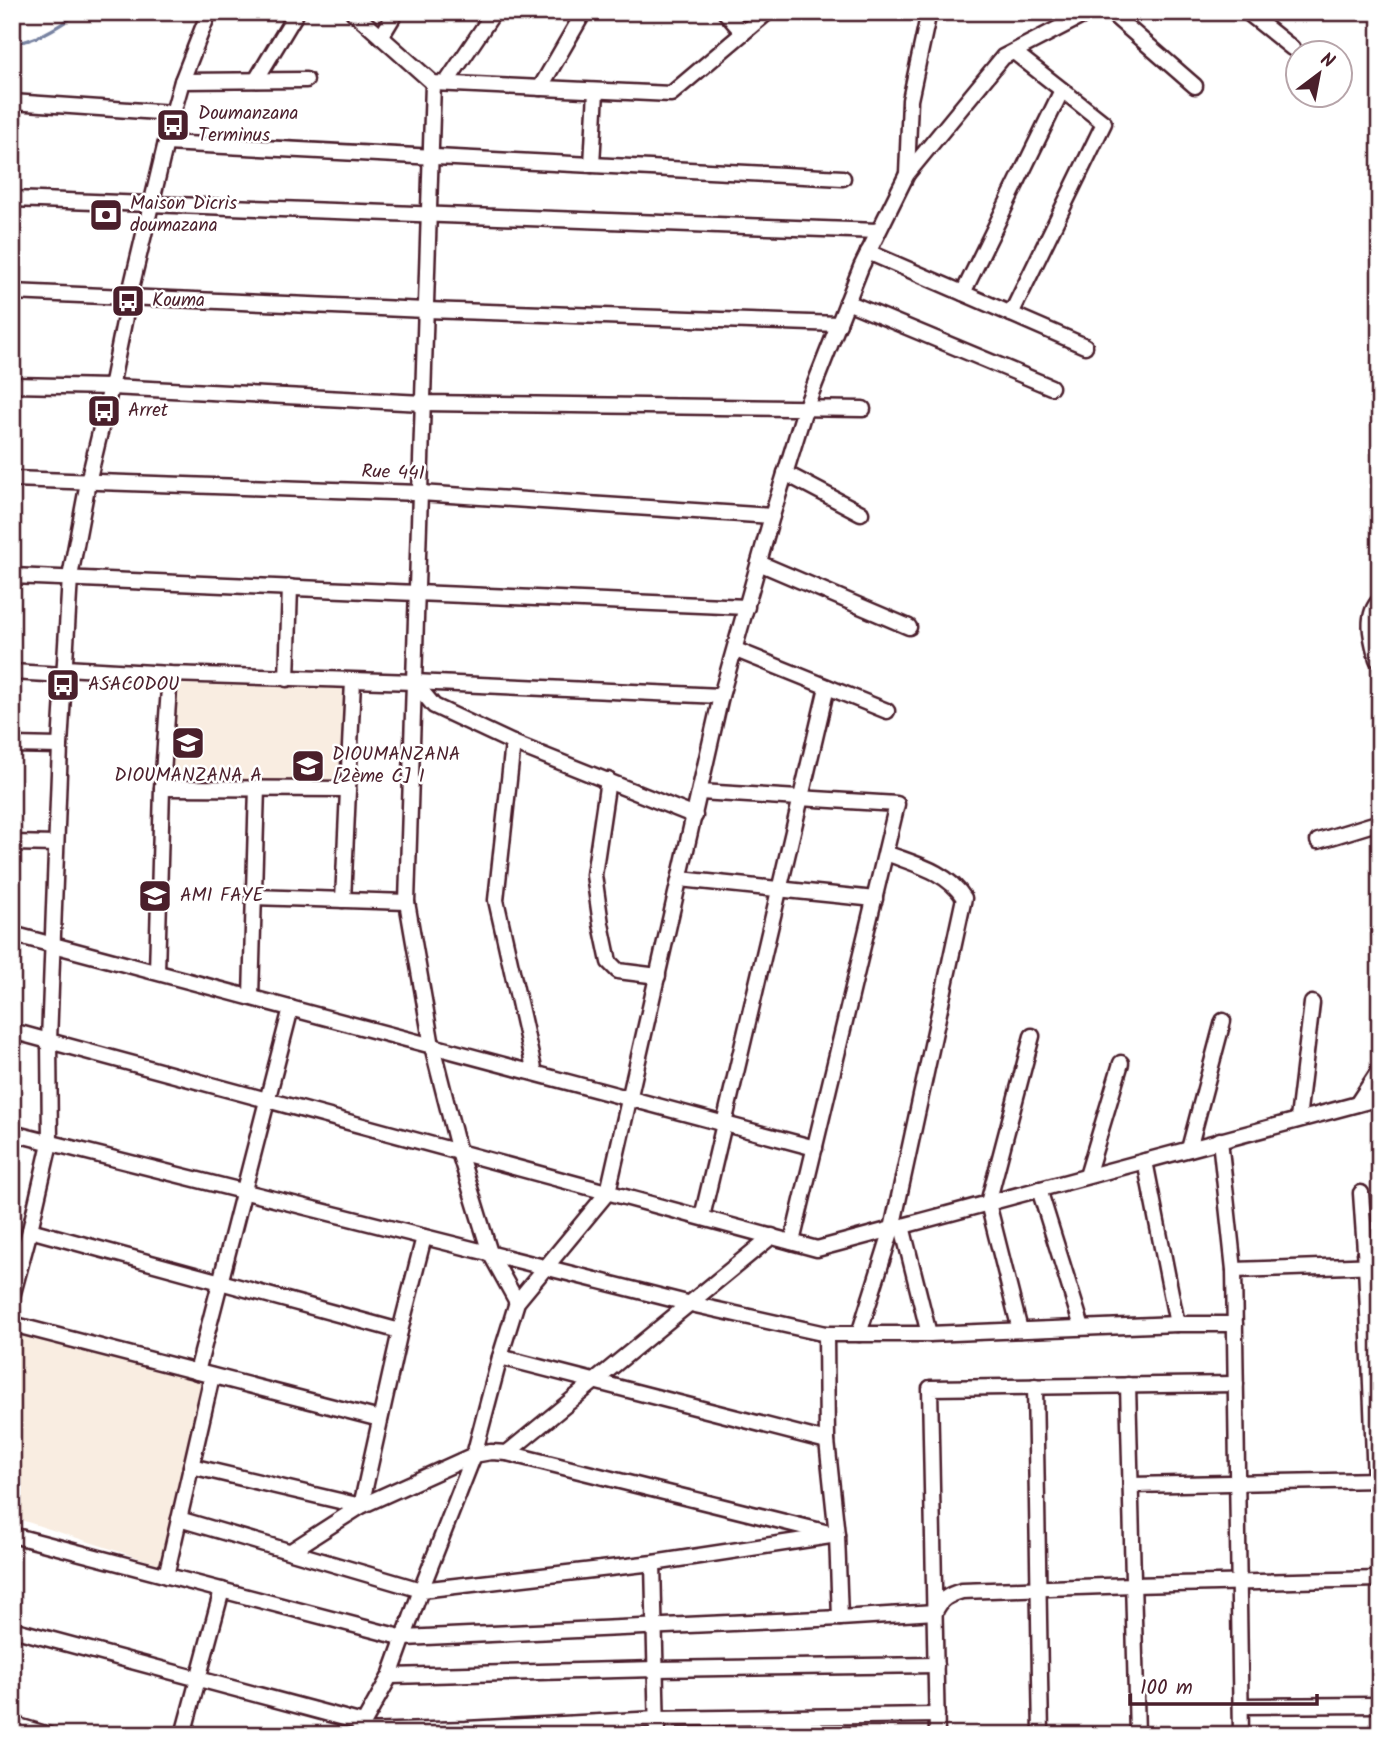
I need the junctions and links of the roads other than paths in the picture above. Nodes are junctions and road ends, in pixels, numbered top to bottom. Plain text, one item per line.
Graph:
1 (209, 12) edge
2 (297, 12) edge
3 (353, 12) edge
4 (396, 12) edge
5 (494, 12) edge
6 (584, 12) edge
7 (725, 12) edge
8 (768, 12) edge
9 (929, 12) edge
10 (1090, 12) edge
11 (1110, 12) edge
12 (1247, 12) edge
13 (744, 33) junction
14 (381, 37) junction
15 (1284, 41) edge
16 (1014, 52) junction
17 (256, 80) junction
18 (306, 80) dead end
19 (182, 81) junction
20 (440, 83) junction
21 (1195, 86) dead end
22 (540, 88) junction
23 (1062, 90) junction
24 (596, 91) junction
25 (12, 102) edge
26 (173, 113) junction
27 (166, 143) junction
28 (431, 157) junction
29 (593, 165) junction
30 (907, 174) junction
31 (843, 178) dead end
32 (12, 200) edge
33 (152, 205) junction
34 (429, 215) junction
35 (878, 231) junction
36 (868, 252) junction
37 (12, 292) edge
38 (964, 293) junction
39 (129, 297) junction
40 (847, 302) junction
41 (426, 310) junction
42 (1011, 314) junction
43 (839, 324) junction
44 (1085, 346) dead end
45 (12, 384) edge
46 (111, 387) junction
47 (1051, 387) dead end
48 (423, 403) junction
49 (805, 409) junction
50 (863, 409) dead end
51 (785, 473) junction
52 (12, 479) edge
53 (88, 482) junction
54 (420, 493) junction
55 (861, 513) dead end
56 (772, 516) junction
57 (759, 563) junction
58 (12, 576) edge
59 (70, 578) junction
60 (289, 587) junction
61 (417, 592) junction
62 (1380, 600) edge
63 (747, 607) junction
64 (909, 627) dead end
65 (736, 650) junction
66 (1380, 660) edge
67 (12, 672) edge
68 (65, 672) junction
69 (170, 674) junction
70 (287, 679) junction
71 (353, 681) junction
72 (414, 682) junction
73 (827, 687) junction
74 (721, 696) junction
75 (887, 711) dead end
76 (513, 743) junction
77 (12, 745) edge
78 (60, 746) junction
79 (608, 780) junction
80 (257, 787) junction
81 (162, 788) junction
82 (348, 789) junction
83 (700, 792) junction
84 (800, 799) junction
85 (695, 816) junction
86 (1380, 822) edge
87 (1318, 841) dead end
88 (12, 843) edge
89 (56, 845) junction
90 (886, 853) junction
91 (680, 879) junction
92 (779, 889) junction
93 (253, 897) junction
94 (875, 899) junction
95 (343, 900) junction
96 (407, 902) junction
97 (12, 933) edge
98 (54, 945) junction
99 (157, 972) junction
100 (658, 975) junction
101 (251, 997) junction
102 (1312, 1003) dead end
103 (291, 1008) junction
104 (1223, 1021) dead end
105 (12, 1031) edge
106 (1032, 1036) dead end
107 (49, 1041) junction
108 (432, 1046) junction
109 (1121, 1063) dead end
110 (1380, 1069) edge
111 (535, 1073) junction
112 (629, 1098) junction
113 (1380, 1098) edge
114 (267, 1100) junction
115 (1357, 1104) junction
116 (1298, 1119) junction
117 (724, 1124) junction
118 (12, 1133) edge
119 (1220, 1140) junction
120 (50, 1143) junction
121 (815, 1148) junction
122 (1189, 1149) junction
123 (459, 1152) junction
124 (1144, 1161) junction
125 (1087, 1176) junction
126 (1039, 1189) junction
127 (243, 1191) junction
128 (608, 1192) junction
129 (1361, 1193) dead end
130 (988, 1203) junction
131 (702, 1217) junction
132 (897, 1227) junction
133 (30, 1230) junction
134 (772, 1236) junction
135 (424, 1237) junction
136 (792, 1242) junction
137 (490, 1253) junction
138 (1373, 1265) edge
139 (545, 1267) junction
140 (1234, 1270) junction
141 (220, 1282) junction
142 (12, 1297) edge
143 (517, 1302) junction
144 (691, 1304) junction
145 (12, 1324) edge
146 (1177, 1324) junction
147 (1235, 1324) junction
148 (1082, 1327) junction
149 (1020, 1330) junction
150 (400, 1331) junction
151 (826, 1334) junction
152 (859, 1334) junction
153 (929, 1334) junction
154 (500, 1357) junction
155 (204, 1374) junction
156 (595, 1382) junction
157 (1236, 1384) junction
158 (1128, 1385) junction
159 (1035, 1386) junction
160 (380, 1419) junction
161 (827, 1441) junction
162 (507, 1453) junction
163 (474, 1455) junction
164 (191, 1466) junction
165 (1377, 1480) edge
166 (1237, 1483) junction
167 (1131, 1485) junction
168 (360, 1506) junction
169 (179, 1519) junction
170 (12, 1535) edge
171 (837, 1535) junction
172 (291, 1551) junction
173 (653, 1563) junction
174 (166, 1576) junction
175 (1380, 1579) edge
176 (1239, 1581) junction
177 (1133, 1585) junction
178 (1038, 1587) junction
179 (222, 1590) junction
180 (421, 1590) junction
181 (935, 1612) junction
182 (840, 1618) junction
183 (655, 1627) junction
184 (12, 1629) edge
185 (404, 1638) junction
186 (936, 1665) junction
187 (656, 1669) junction
188 (390, 1676) junction
189 (198, 1679) junction
190 (1380, 1705) edge
191 (1241, 1706) junction
192 (937, 1715) junction
193 (657, 1719) junction
194 (12, 1724) edge
195 (360, 1730) edge
196 (466, 1732) edge
197 (48, 1735) edge
198 (183, 1735) edge
199 (657, 1735) edge
200 (937, 1735) edge
201 (1041, 1735) edge
202 (1137, 1735) edge
203 (1241, 1735) edge

1 - 19 street
2 - 17 street
3 - 14 street
4 - 14 street
5 - 20 street
6 - 22 street
7 - 13 street
8 - 13 street
9 - 30 street
10 - 16 street
11 - 21 street
12 - 15 street
13 - 24 street
14 - 20 street
16 - 23 street
16 - 30 street
17 - 18 street
17 - 19 street
19 - 26 street
20 - 22 street
20 - 28 street
22 - 24 street
23 - 38 street
23 - 42 street
24 - 29 street
25 - 26 street
26 - 27 street
27 - 28 street
27 - 33 street
28 - 29 street
28 - 34 street
29 - 31 street
30 - 35 street
32 - 33 street
33 - 34 street
33 - 39 street
34 - 35 street
34 - 41 street
35 - 36 street
36 - 38 street
36 - 40 street
37 - 39 street
38 - 42 street
39 - 41 street
39 - 46 street
40 - 43 street
40 - 47 street
41 - 43 street
41 - 48 street
42 - 44 street
43 - 49 street
45 - 46 street
46 - 48 street
46 - 53 street
48 - 49 street
48 - 54 street
49 - 50 street
49 - 51 street
51 - 55 street
51 - 56 street
52 - 53 street, Rue 441
53 - 54 street, Rue 441
53 - 59 street
54 - 56 street, Rue 441
54 - 61 street
56 - 57 street
57 - 63 street
57 - 64 street
58 - 59 street
59 - 60 street
59 - 68 street
60 - 61 street
60 - 70 street
61 - 63 street
61 - 72 street
62 - 66 street
63 - 65 street
65 - 73 street
65 - 74 street
67 - 68 street
68 - 69 street
68 - 78 street
69 - 70 street
69 - 81 street
70 - 71 street
71 - 72 street
71 - 82 street
72 - 74 street
72 - 76 street
72 - 96 street
73 - 75 street
73 - 84 street
74 - 83 street
76 - 79 street
76 - 111 street
77 - 78 street
78 - 89 street
79 - 85 street
79 - 100 street
80 - 81 street
80 - 82 street
80 - 93 street
81 - 99 street
82 - 95 street
83 - 84 street
83 - 85 street
84 - 90 street
84 - 92 street
85 - 91 street
86 - 87 street
88 - 89 street
89 - 98 street
90 - 94 street
90 - 132 street
91 - 92 street
91 - 100 street
92 - 94 street
92 - 117 street
93 - 95 street
93 - 101 street
94 - 121 street
95 - 96 street
96 - 108 street
97 - 98 street
98 - 99 street
98 - 107 street
99 - 101 street
100 - 112 street
101 - 103 street
102 - 116 street
103 - 108 street
103 - 114 street
104 - 122 street
105 - 107 street
106 - 130 street
107 - 114 street
107 - 120 street
108 - 111 street
108 - 123 street
109 - 125 street
110 - 115 street
111 - 112 street
112 - 117 street
112 - 128 street
113 - 115 street
114 - 123 street
114 - 127 street
115 - 116 street
116 - 119 street
117 - 121 street
117 - 131 street
118 - 120 street
119 - 122 street
119 - 140 street
120 - 127 street
120 - 133 street
121 - 136 street
122 - 124 street
123 - 128 street
123 - 137 street
124 - 125 street
124 - 146 street
125 - 126 street
126 - 130 street
126 - 148 street
127 - 135 street
127 - 141 street
128 - 131 street
128 - 139 street
129 - 138 street
130 - 132 street
130 - 149 street
131 - 134 street
132 - 136 street
132 - 152 street
132 - 153 street
133 - 141 street
133 - 142 street
134 - 136 street
134 - 144 street
135 - 137 street
135 - 150 street
137 - 139 street
137 - 143 street
138 - 140 street
138 - 165 street
139 - 143 street
139 - 144 street
140 - 147 street
141 - 150 street
141 - 155 street
143 - 154 street
144 - 151 street
144 - 156 street
145 - 155 street
146 - 147 street
146 - 148 street
147 - 157 street
148 - 149 street
149 - 153 street
150 - 160 street
151 - 152 street
151 - 161 street
152 - 153 street
154 - 156 street
154 - 163 street
155 - 160 street
155 - 164 street
156 - 161 street
156 - 162 street
157 - 158 street
157 - 166 street
158 - 159 street
158 - 167 street
159 - 178 street
159 - 181 street
160 - 168 street
161 - 171 street
162 - 163 street
162 - 171 street
163 - 168 street
163 - 180 street
164 - 168 street
164 - 169 street
165 - 166 street
166 - 167 street
166 - 176 street
167 - 177 street
168 - 172 street
169 - 172 street
169 - 174 street
170 - 174 street
171 - 173 street
171 - 182 street
172 - 180 street
173 - 180 street
173 - 183 street
174 - 179 street
175 - 176 street
176 - 177 street
176 - 191 street
177 - 178 street
177 - 202 street
178 - 181 street
178 - 201 street
179 - 185 street
179 - 189 street
180 - 185 street
181 - 182 street
181 - 186 street
182 - 183 street
183 - 185 street
183 - 187 street
184 - 189 street
185 - 188 street
186 - 187 street
186 - 192 street
187 - 188 street
187 - 193 street
188 - 195 street
189 - 195 street
189 - 198 street
190 - 191 street
191 - 203 street
192 - 193 street
192 - 200 street
193 - 196 street
193 - 199 street
194 - 197 street
195 - 196 street

